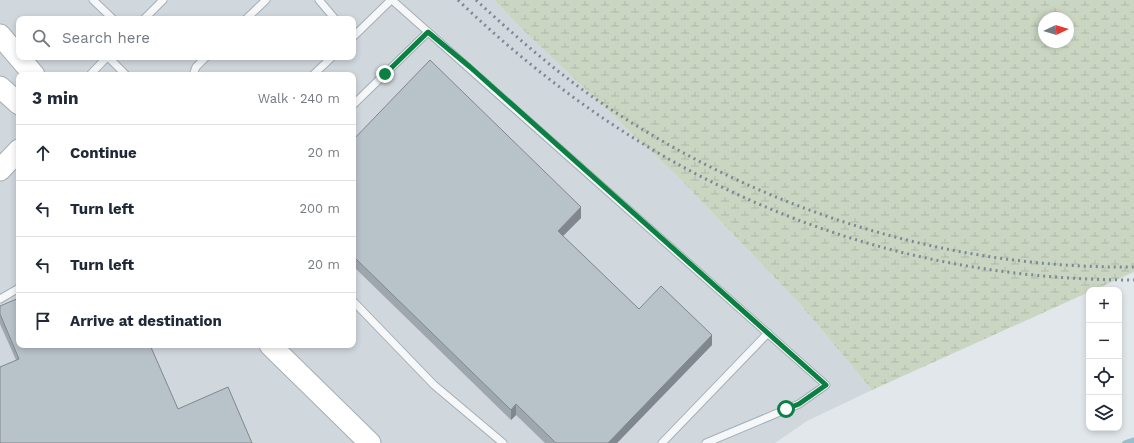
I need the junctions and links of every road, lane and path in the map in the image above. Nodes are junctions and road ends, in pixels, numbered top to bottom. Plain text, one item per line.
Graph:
1 (93, 0) edge
2 (163, 0) edge
3 (266, 0) edge
4 (319, 0) edge
5 (392, 0) edge
6 (110, 16) edge
7 (147, 16) edge
8 (249, 16) edge
9 (332, 16) edge
10 (428, 32) junction
11 (356, 34) edge
12 (0, 35) edge
13 (16, 54) edge
14 (21, 60) edge
15 (104, 60) edge
16 (110, 60) edge
17 (203, 60) edge
18 (329, 60) edge
19 (31, 72) edge
20 (93, 72) edge
21 (123, 72) edge
22 (194, 72) edge
23 (316, 72) edge
24 (0, 87) edge
25 (16, 101) edge
26 (356, 102) edge
27 (16, 153) edge
28 (0, 170) edge
29 (16, 290) edge
30 (0, 299) edge
31 (356, 304) edge
32 (768, 333) junction
33 (273, 348) edge
34 (370, 443) edge
35 (503, 443) edge
36 (662, 443) edge
37 (706, 443) edge

1 - 6 lane
2 - 7 lane
3 - 8 lane
4 - 9 lane
5 - 10 lane
5 - 11 lane
10 - 26 lane
10 - 32 lane
12 - 13 main road
14 - 19 main road
15 - 20 lane
16 - 21 lane
17 - 22 lane
18 - 23 lane
24 - 25 main road
27 - 28 main road
29 - 30 lane
31 - 35 lane
32 - 36 lane
32 - 37 lane
33 - 34 main road

